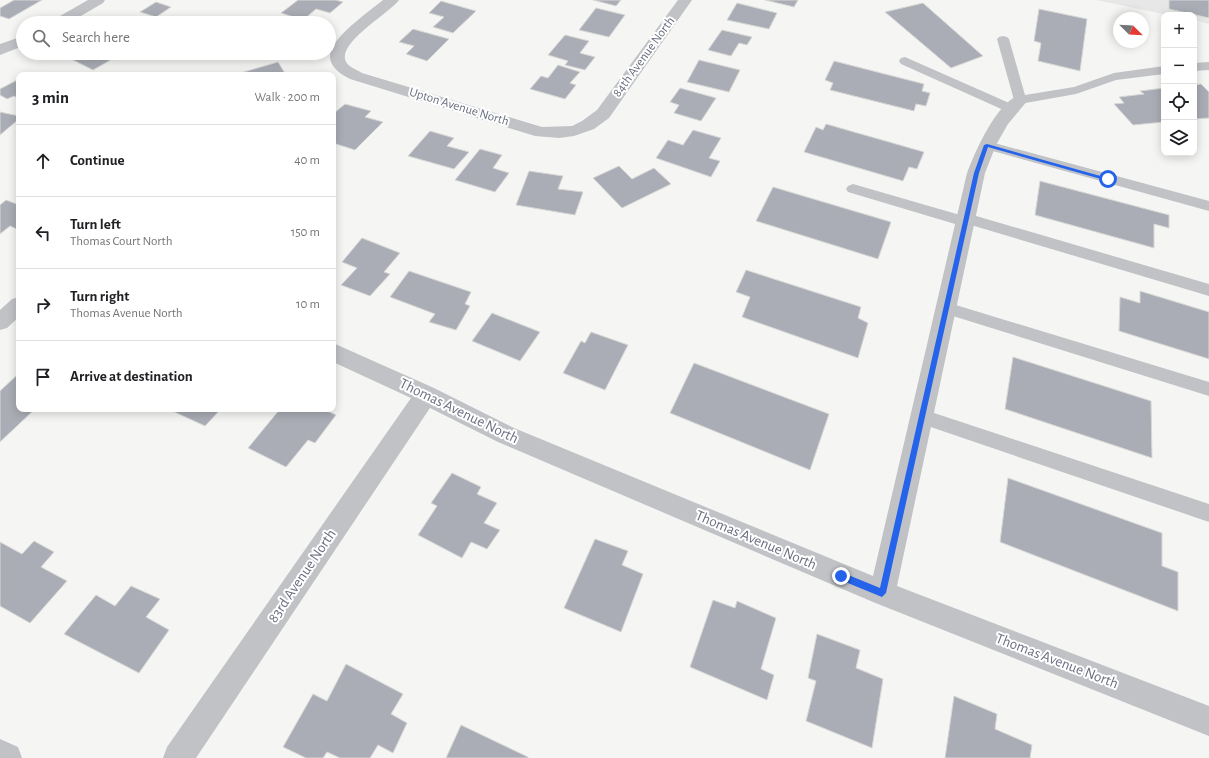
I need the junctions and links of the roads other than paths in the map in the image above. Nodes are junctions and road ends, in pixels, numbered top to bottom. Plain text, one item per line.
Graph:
1 (98, 0) edge
2 (392, 0) edge
3 (685, 0) edge
4 (70, 16) edge
5 (1003, 39) dead end
6 (16, 43) edge
7 (0, 50) edge
8 (905, 61) dead end
9 (1209, 66) edge
10 (1197, 67) edge
11 (1161, 70) edge
12 (1016, 104) junction
13 (603, 114) joint
14 (987, 145) junction
15 (854, 189) dead end
16 (1209, 206) edge
17 (966, 220) junction
18 (1209, 290) edge
19 (16, 308) edge
20 (946, 308) junction
21 (0, 322) edge
22 (336, 353) edge
23 (1209, 389) edge
24 (426, 394) junction
25 (922, 417) junction
26 (1209, 513) edge
27 (882, 593) junction
28 (1209, 721) edge
29 (0, 754) edge
30 (7, 758) edge
31 (178, 758) edge

1 - 4 street
2 - 13 street, Upton Avenue North
3 - 13 street, 84th Avenue North
5 - 12 lane
6 - 7 street
8 - 12 lane
9 - 10 lane
11 - 12 lane
12 - 14 street
14 - 16 lane
14 - 17 street
15 - 17 lane
17 - 18 lane
17 - 20 street
19 - 21 street
20 - 23 lane
20 - 25 street
22 - 24 street, Thomas Avenue North
24 - 27 street, Thomas Avenue North
24 - 31 street, 83rd Avenue North
25 - 26 lane
25 - 27 street
27 - 28 street, Thomas Avenue North
29 - 30 street

